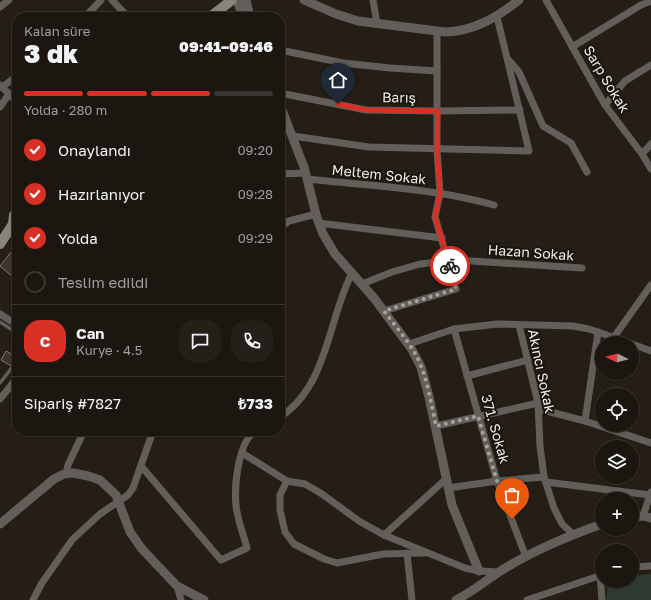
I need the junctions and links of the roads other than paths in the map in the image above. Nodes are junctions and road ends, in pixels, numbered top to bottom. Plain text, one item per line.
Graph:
1 (9, 0) edge
2 (101, 0) edge
3 (112, 0) edge
4 (222, 0) edge
5 (232, 0) edge
6 (237, 0) edge
7 (246, 0) edge
8 (304, 0) edge
9 (373, 0) edge
10 (518, 0) edge
11 (546, 0) edge
12 (651, 1) edge
13 (0, 7) edge
14 (90, 12) edge
15 (123, 12) edge
16 (209, 12) edge
17 (216, 12) edge
18 (241, 12) edge
19 (249, 12) edge
20 (497, 17) junction
21 (377, 24) junction
22 (437, 31) junction
23 (572, 47) junction
24 (285, 51) edge
25 (507, 58) junction
26 (651, 65) edge
27 (437, 71) junction
28 (12, 79) edge
29 (1, 86) edge
30 (9, 94) junction
31 (285, 95) edge
32 (12, 97) edge
33 (605, 105) junction
34 (0, 107) edge
35 (520, 110) junction
36 (438, 111) junction
37 (285, 128) edge
38 (293, 136) junction
39 (651, 144) edge
40 (437, 150) junction
41 (642, 154) junction
42 (651, 169) edge
43 (587, 172) dead end
44 (285, 174) edge
45 (307, 176) junction
46 (440, 193) junction
47 (494, 204) dead end
48 (12, 218) edge
49 (317, 219) junction
50 (285, 224) edge
51 (12, 226) edge
52 (0, 233) edge
53 (442, 238) junction
54 (0, 244) edge
55 (449, 262) junction
56 (582, 268) dead end
57 (352, 273) junction
58 (362, 284) junction
59 (651, 285) edge
60 (384, 311) junction
61 (0, 314) edge
62 (0, 322) edge
63 (12, 322) edge
64 (519, 325) junction
65 (454, 329) junction
66 (12, 330) edge
67 (598, 332) junction
68 (611, 336) edge
69 (615, 336) edge
70 (409, 344) junction
71 (639, 346) edge
72 (651, 351) edge
73 (528, 360) junction
74 (12, 367) edge
75 (467, 376) junction
76 (0, 383) edge
77 (12, 384) edge
78 (0, 399) edge
79 (538, 406) junction
80 (285, 413) edge
81 (478, 416) junction
82 (585, 421) junction
83 (436, 426) junction
84 (82, 436) edge
85 (151, 436) edge
86 (251, 436) edge
87 (651, 443) edge
88 (242, 453) junction
89 (141, 466) junction
90 (66, 474) junction
91 (545, 480) junction
92 (287, 481) junction
93 (497, 481) junction
94 (447, 483) junction
95 (650, 493) edge
96 (119, 500) junction
97 (647, 517) edge
98 (0, 524) edge
99 (595, 526) edge
100 (573, 534) junction
101 (384, 535) junction
102 (406, 553) junction
103 (427, 553) junction
104 (526, 557) junction
105 (651, 566) edge
106 (639, 567) edge
107 (479, 571) junction
108 (500, 572) junction
109 (595, 577) edge
110 (177, 586) junction
111 (602, 588) edge
112 (33, 600) edge
113 (181, 600) edge
114 (204, 600) edge
115 (412, 600) edge
116 (456, 600) edge
117 (527, 600) edge
118 (602, 600) edge

1 - 13 street
2 - 14 street
3 - 15 street
4 - 16 main road
5 - 17 main road
6 - 18 street
7 - 19 street
8 - 21 street
9 - 21 street
10 - 20 street
11 - 23 street, Sarp Sokak
12 - 23 street
20 - 22 street
20 - 25 street
21 - 22 street
22 - 27 street
23 - 33 street, Sarp Sokak
24 - 27 street
25 - 35 street
25 - 43 street
26 - 33 street
27 - 36 street
28 - 29 street
29 - 30 street
30 - 32 street
30 - 34 street
31 - 36 street, Barış
33 - 41 street, Sarp Sokak
35 - 36 street, Barış
35 - 40 street
36 - 40 street
37 - 38 street
38 - 40 street
38 - 45 street
39 - 41 street
40 - 46 street
41 - 42 street, Sarp Sokak
44 - 45 street, Meltem Sokak
45 - 46 street, Meltem Sokak
45 - 49 street
46 - 47 street, Meltem Sokak
46 - 53 street
48 - 52 main road
49 - 50 street
49 - 53 street
49 - 57 street
51 - 54 main road
53 - 55 street
55 - 56 street, Hazan Sokak
55 - 58 street, Hazan Sokak
55 - 60 street
57 - 58 street
57 - 80 street
58 - 60 street
59 - 69 street
60 - 70 street
61 - 63 street
62 - 66 lane
64 - 65 street
64 - 67 street
64 - 73 street, Akıncı Sokak
65 - 70 street
65 - 75 street, 371. Sokak
67 - 68 street
67 - 82 street
70 - 83 street
71 - 72 street
73 - 75 street
73 - 79 street, Akıncı Sokak
74 - 76 lane
75 - 81 street, 371. Sokak
77 - 78 street
79 - 81 street
79 - 82 street
79 - 91 street, Akıncı Sokak
81 - 83 street
81 - 93 street, 371. Sokak
82 - 87 street
83 - 94 street
84 - 90 street
85 - 89 street
86 - 88 street
88 - 89 street
88 - 92 street
89 - 96 street
90 - 96 street
90 - 98 street
91 - 93 street
91 - 95 street
91 - 100 street, Akıncı Sokak
92 - 101 street
92 - 102 street
93 - 94 street
93 - 104 street, 371. Sokak
94 - 101 street
94 - 107 street
95 - 97 street
96 - 110 street
96 - 112 street
99 - 100 street
100 - 104 street
101 - 103 street
102 - 103 street
102 - 115 street
103 - 107 street
104 - 108 street
105 - 106 street
107 - 108 street
108 - 116 street
109 - 117 street
110 - 113 street
110 - 114 street
111 - 118 street

